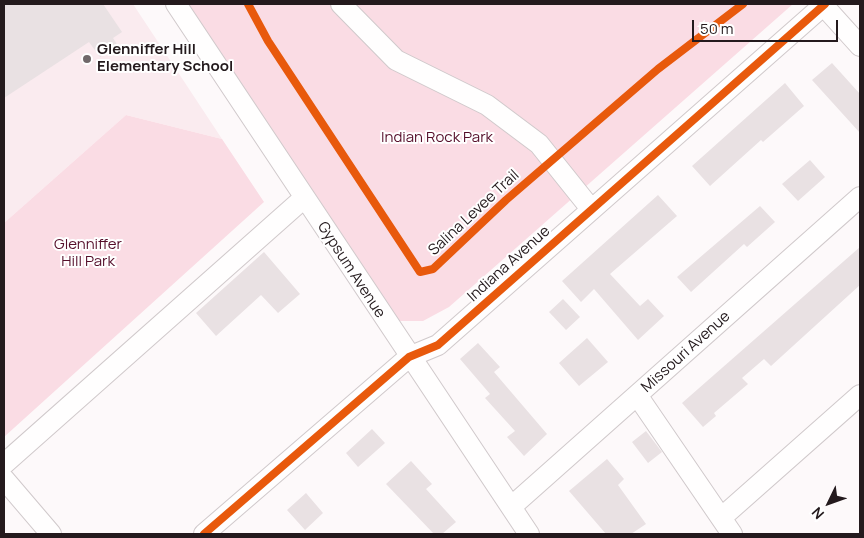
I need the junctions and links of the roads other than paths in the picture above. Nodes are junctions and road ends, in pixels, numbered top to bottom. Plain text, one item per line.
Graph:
1 (176, 4) edge
2 (341, 4) edge
3 (824, 4) edge
4 (860, 46) edge
5 (860, 197) edge
6 (304, 198) junction
7 (591, 209) junction
8 (409, 358) junction
9 (637, 395) junction
10 (860, 395) edge
11 (4, 477) edge
12 (511, 507) junction
13 (726, 526) edge
14 (51, 534) edge
15 (204, 534) edge
16 (529, 534) edge

1 - 6 street, Gypsum Avenue
2 - 7 street
3 - 4 street
3 - 7 street, Indiana Avenue
5 - 9 street, Missouri Avenue
6 - 8 street, Gypsum Avenue
6 - 11 street
7 - 8 street, Indiana Avenue
8 - 12 street, Gypsum Avenue
8 - 15 street, Indiana Avenue
9 - 12 street, Missouri Avenue
9 - 13 street
10 - 13 street
11 - 14 street
12 - 16 street, Gypsum Avenue

